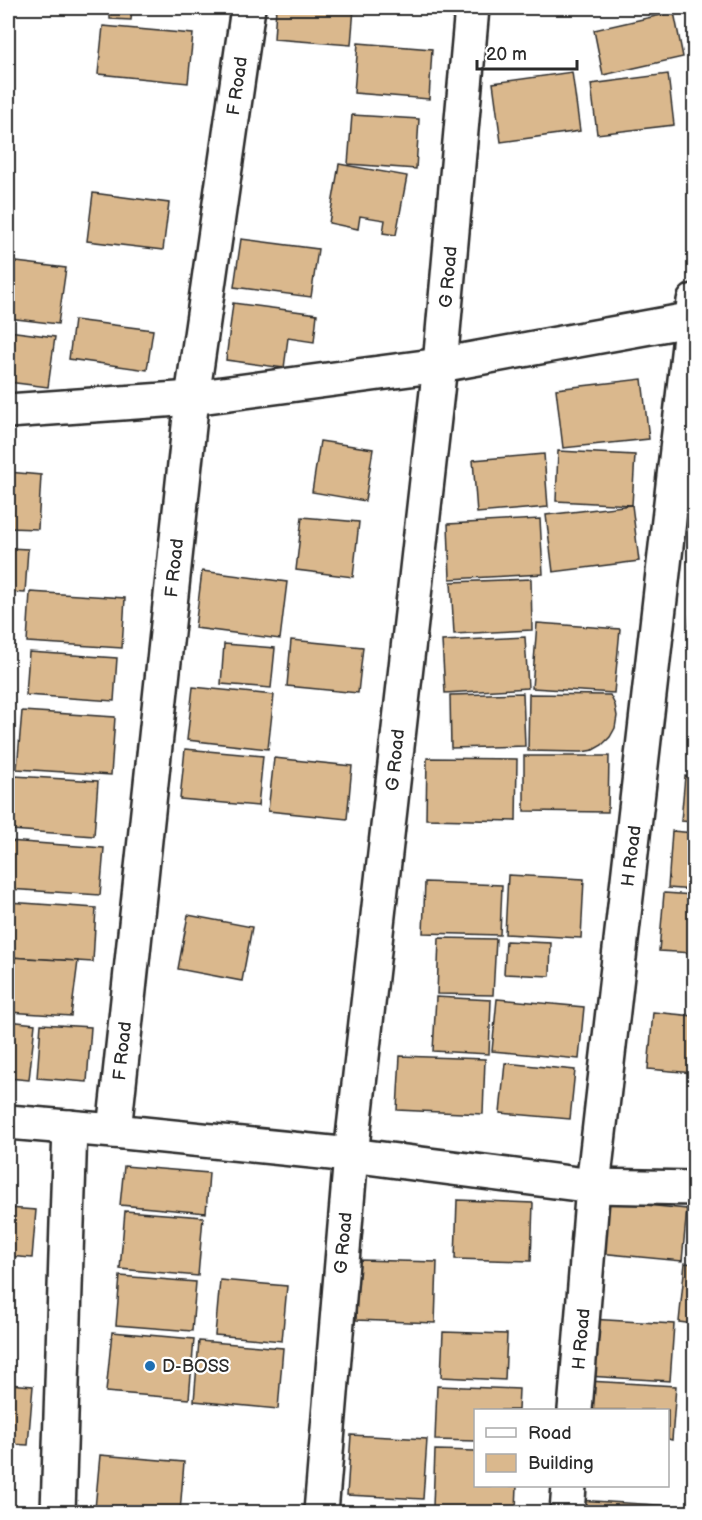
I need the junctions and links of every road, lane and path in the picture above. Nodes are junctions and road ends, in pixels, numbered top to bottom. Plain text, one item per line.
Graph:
1 (248, 8) edge
2 (472, 8) edge
3 (694, 313) edge
4 (440, 364) junction
5 (192, 398) junction
6 (8, 411) edge
7 (8, 1122) edge
8 (70, 1127) junction
9 (114, 1131) junction
10 (351, 1155) junction
11 (593, 1186) junction
12 (694, 1188) edge
13 (575, 1409) edge
14 (569, 1487) edge
15 (58, 1512) edge
16 (321, 1512) edge
17 (567, 1512) edge

1 - 5 street, F Road
2 - 4 street, G Road
3 - 4 street
3 - 11 street, H Road
4 - 5 street
4 - 10 street, G Road
5 - 6 street
5 - 9 street, F Road
7 - 8 street
8 - 9 street
8 - 15 street
9 - 10 street
10 - 11 street
10 - 16 street, G Road
11 - 12 street
11 - 13 street, H Road
14 - 17 street

